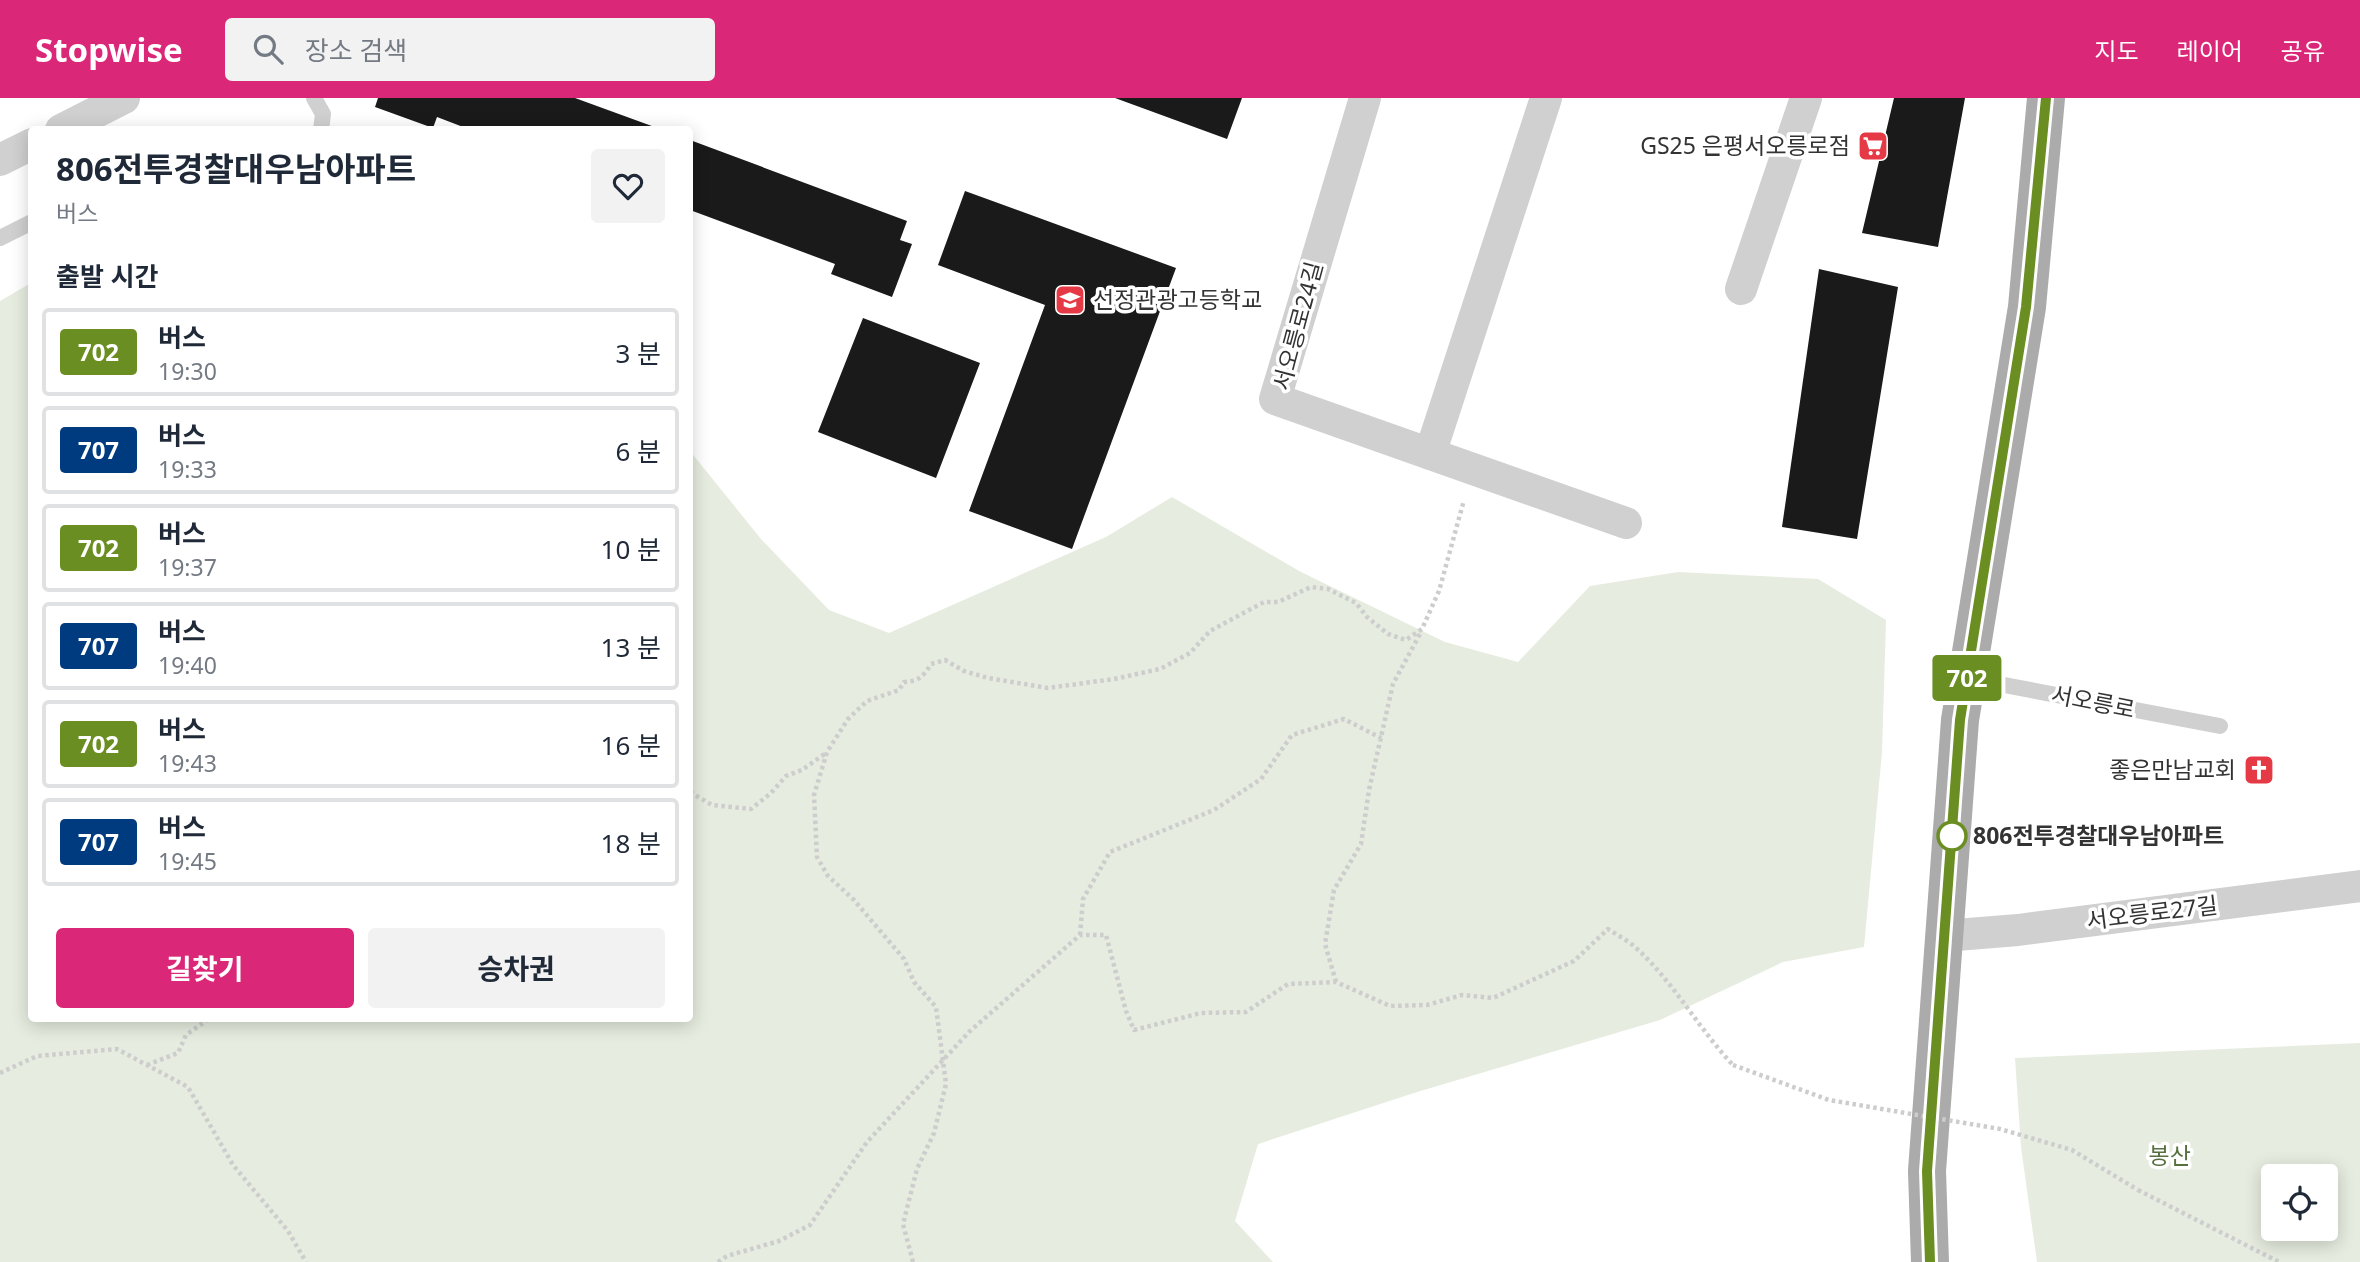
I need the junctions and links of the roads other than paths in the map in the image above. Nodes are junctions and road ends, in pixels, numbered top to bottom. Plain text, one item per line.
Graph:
1 (124, 98) edge
2 (314, 98) edge
3 (1365, 98) edge
4 (1546, 98) edge
5 (1806, 98) edge
6 (2046, 98) edge
7 (69, 126) edge
8 (322, 126) edge
9 (28, 146) edge
10 (0, 160) edge
11 (28, 224) edge
12 (0, 238) edge
13 (1741, 289) dead end
14 (1430, 454) junction
15 (1626, 523) dead end
16 (1967, 678) junction
17 (2220, 726) dead end
18 (2360, 886) edge
19 (1944, 936) junction
20 (1930, 1262) edge

1 - 7 street
2 - 8 lane
3 - 14 street, 서오릉로24길
4 - 14 street
5 - 13 street
6 - 16 main road
9 - 10 street
11 - 12 lane
14 - 15 street, 서오릉로24길
16 - 17 lane, 서오릉로
16 - 19 main road
18 - 19 street, 서오릉로27길
19 - 20 main road

